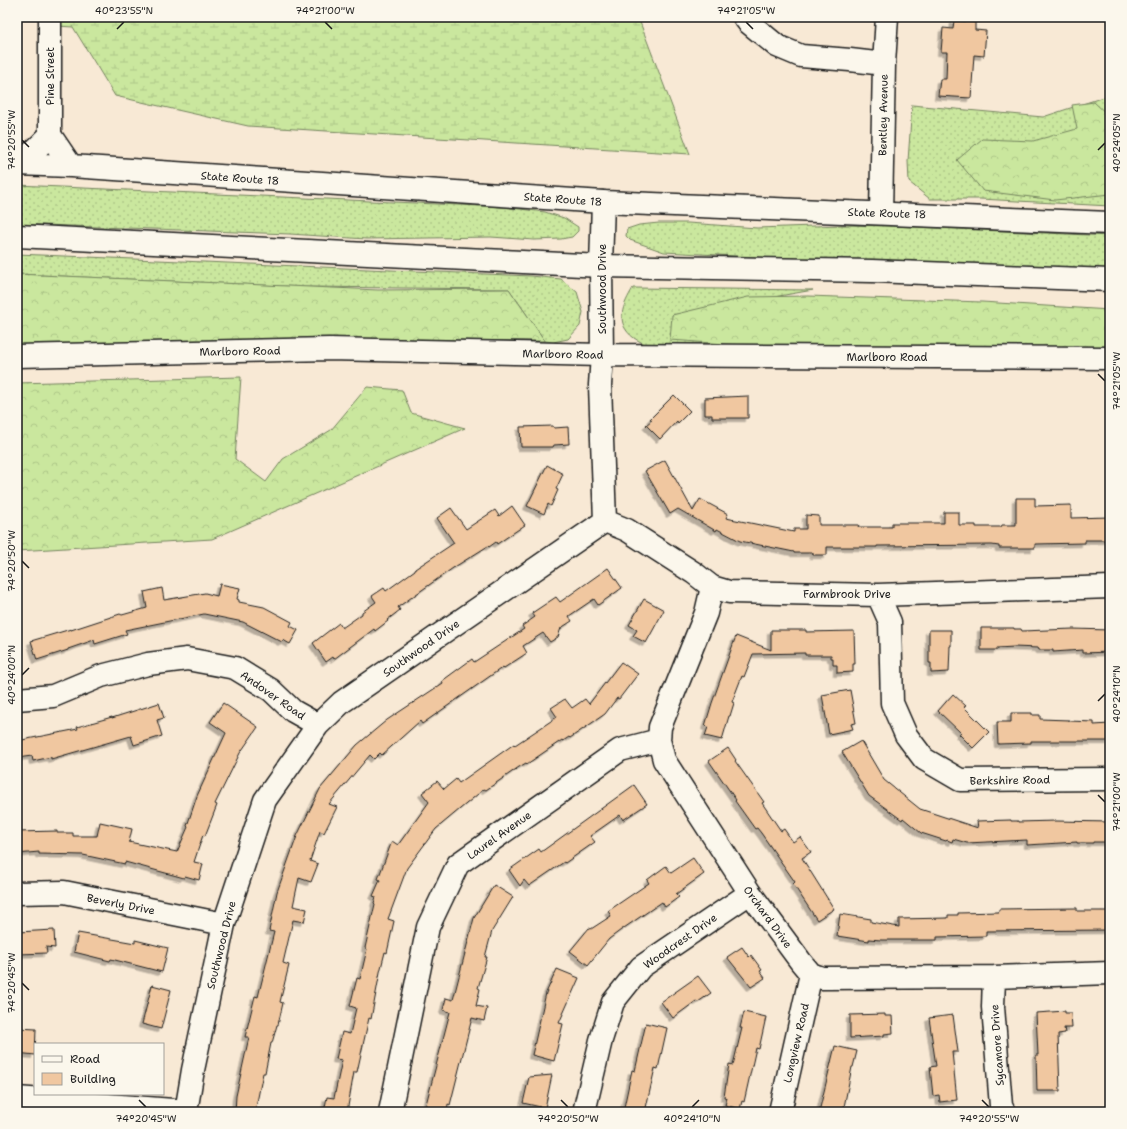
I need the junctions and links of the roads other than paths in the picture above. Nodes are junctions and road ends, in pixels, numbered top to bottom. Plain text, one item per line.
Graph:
1 (50, 17) edge
2 (744, 17) edge
3 (888, 17) edge
4 (884, 64) junction
5 (50, 135) junction
6 (17, 161) edge
7 (17, 164) edge
8 (71, 166) junction
9 (603, 202) junction
10 (881, 213) junction
11 (1110, 223) edge
12 (17, 236) edge
13 (601, 266) junction
14 (1110, 280) edge
15 (602, 355) junction
16 (17, 356) edge
17 (1110, 358) edge
18 (605, 521) junction
19 (1110, 587) edge
20 (712, 588) junction
21 (878, 595) junction
22 (17, 699) edge
23 (318, 725) junction
24 (659, 740) junction
25 (1110, 779) edge
26 (17, 893) edge
27 (750, 893) junction
28 (224, 924) junction
29 (1110, 973) edge
30 (811, 974) junction
31 (994, 977) junction
32 (17, 1098) edge
33 (186, 1111) edge
34 (390, 1112) edge
35 (584, 1112) edge
36 (780, 1112) edge
37 (1004, 1112) edge

1 - 5 main road, Pine Street
2 - 4 main road
3 - 4 main road, Bentley Avenue
4 - 10 main road, Bentley Avenue
5 - 6 main road
5 - 8 main road
7 - 8 main road, State Route 18
8 - 9 main road, State Route 18
9 - 10 main road, State Route 18
9 - 13 main road, Southwood Drive
10 - 11 main road, State Route 18
12 - 13 main road
13 - 14 main road
13 - 15 main road, Southwood Drive
15 - 16 main road, Marlboro Road
15 - 17 main road, Marlboro Road
15 - 18 main road, Southwood Drive
18 - 20 main road, Farmbrook Drive
18 - 23 main road, Southwood Drive
19 - 21 main road, Farmbrook Drive
20 - 21 main road, Farmbrook Drive
20 - 24 main road, Orchard Drive
21 - 25 main road, Berkshire Road
22 - 23 main road, Andover Road
23 - 28 main road, Southwood Drive
24 - 27 main road, Orchard Drive
24 - 34 main road, Laurel Avenue
26 - 28 main road, Beverly Drive
27 - 30 main road, Orchard Drive
27 - 35 main road, Woodcrest Drive
28 - 33 main road, Southwood Drive
29 - 31 main road
30 - 31 main road
30 - 36 main road, Longview Road
31 - 37 main road, Sycamore Drive
32 - 33 main road

